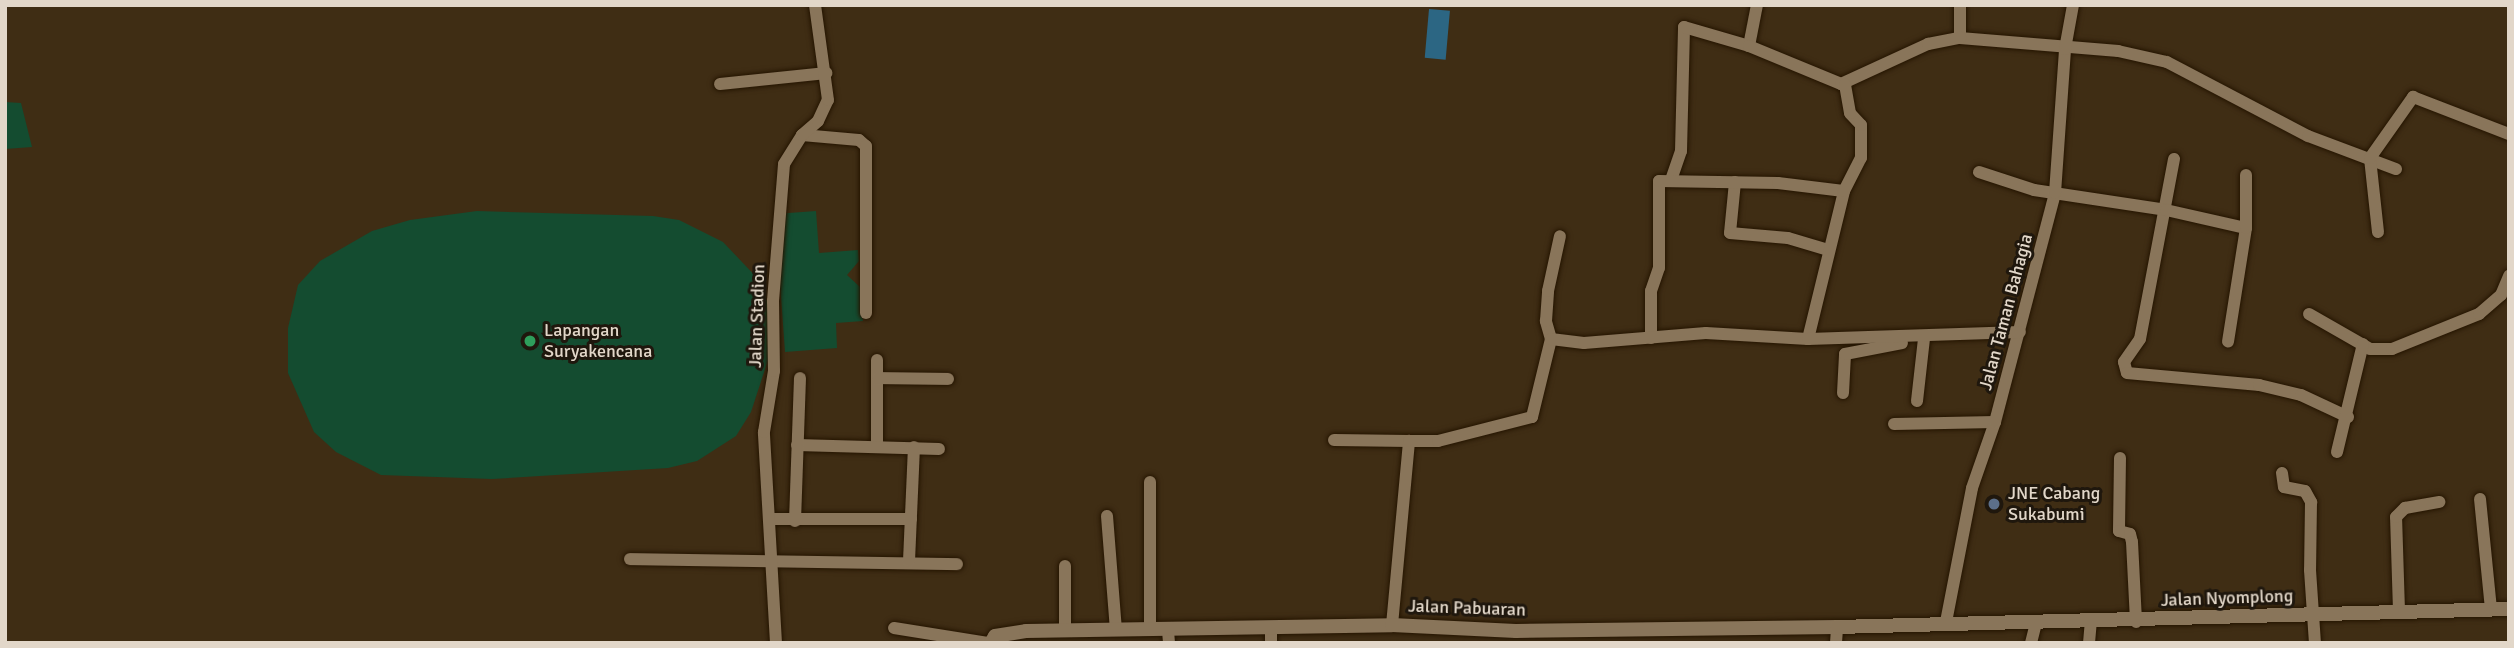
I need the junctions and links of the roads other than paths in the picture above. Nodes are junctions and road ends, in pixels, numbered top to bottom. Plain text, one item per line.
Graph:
1 (815, 5) edge
2 (1757, 5) edge
3 (1960, 5) edge
4 (2073, 5) edge
5 (1960, 38) junction
6 (1749, 46) junction
7 (2065, 49) junction
8 (826, 73) junction
9 (720, 84) dead end
10 (1845, 84) junction
11 (2509, 134) edge
12 (802, 135) junction
13 (2370, 158) junction
14 (2174, 159) dead end
15 (2396, 169) dead end
16 (1979, 172) dead end
17 (2246, 175) dead end
18 (1671, 180) junction
19 (1735, 182) junction
20 (1844, 191) junction
21 (2056, 193) junction
22 (2166, 210) junction
23 (2246, 229) junction
24 (2378, 232) dead end
25 (1560, 236) dead end
26 (1828, 250) junction
27 (2509, 276) edge
28 (866, 313) dead end
29 (2309, 314) dead end
30 (2019, 336) junction
31 (1651, 338) junction
32 (1551, 339) junction
33 (1808, 339) junction
34 (1924, 340) junction
35 (2228, 342) dead end
36 (2363, 344) junction
37 (877, 360) dead end
38 (800, 378) dead end
39 (878, 378) junction
40 (948, 379) dead end
41 (1843, 393) dead end
42 (1917, 401) dead end
43 (2348, 417) junction
44 (1995, 422) junction
45 (1894, 424) dead end
46 (1334, 440) dead end
47 (1409, 441) junction
48 (797, 445) junction
49 (877, 446) junction
50 (914, 447) junction
51 (939, 449) dead end
52 (2337, 452) dead end
53 (2120, 458) dead end
54 (2282, 473) dead end
55 (1150, 482) dead end
56 (2480, 499) dead end
57 (2439, 502) dead end
58 (1107, 516) dead end
59 (771, 519) junction
60 (911, 519) junction
61 (795, 521) junction
62 (630, 559) dead end
63 (909, 561) junction
64 (775, 563) junction
65 (957, 564) dead end
66 (1065, 566) dead end
67 (2491, 609) junction
68 (2509, 609) edge
69 (2399, 611) junction
70 (2312, 614) junction
71 (1947, 622) junction
72 (2091, 622) junction
73 (2136, 622) junction
74 (2036, 623) junction
75 (1392, 625) junction
76 (1836, 627) junction
77 (894, 628) dead end
78 (1115, 630) junction
79 (1150, 630) junction
80 (1065, 631) junction
81 (1271, 636) edge
82 (1169, 637) edge
83 (776, 643) edge
84 (989, 643) edge
85 (1836, 643) edge
86 (2032, 643) edge
87 (2089, 643) edge
88 (2315, 643) edge

1 - 8 street, Jalan Stadion
2 - 6 street
3 - 5 street
4 - 7 street, Jalan Taman Bahagia
5 - 7 street
5 - 10 street
6 - 10 street
6 - 18 street
7 - 13 street
7 - 21 street, Jalan Taman Bahagia
8 - 9 street
8 - 12 street, Jalan Stadion
10 - 20 street
11 - 13 street
12 - 28 street
12 - 59 street, Jalan Stadion
13 - 15 street
13 - 24 street
14 - 22 street
16 - 21 street
17 - 23 street
18 - 19 street
18 - 31 street
19 - 20 street
19 - 26 street
20 - 26 street
21 - 22 street
21 - 30 street, Jalan Taman Bahagia
22 - 23 street
22 - 43 street
23 - 35 street
25 - 32 street
26 - 33 street
27 - 36 street
29 - 36 street
30 - 33 street
30 - 34 street
30 - 44 street, Jalan Taman Bahagia
31 - 32 street
31 - 33 street
32 - 47 street
34 - 41 street
34 - 42 street
36 - 43 street
37 - 39 street
38 - 48 street
39 - 40 street
39 - 49 street
43 - 52 street
44 - 45 street
44 - 71 street, Jalan Taman Bahagia
46 - 47 street
47 - 75 street
48 - 49 street
48 - 61 street
49 - 50 street
50 - 51 street
50 - 60 street
53 - 73 street
54 - 70 street
55 - 79 street
56 - 67 street
57 - 69 street
58 - 78 street
59 - 61 street
59 - 64 street, Jalan Stadion
60 - 61 street
60 - 63 street
62 - 64 street
63 - 64 street
63 - 65 street
64 - 83 street, Jalan Stadion
66 - 80 street
67 - 68 street, Jalan Nyomplong
67 - 69 street, Jalan Nyomplong
69 - 70 street, Jalan Nyomplong
70 - 73 street, Jalan Nyomplong
70 - 88 street
71 - 74 street, Jalan Nyomplong
71 - 76 street, Jalan Pabuaran
72 - 73 street, Jalan Nyomplong
72 - 74 street, Jalan Nyomplong
72 - 87 street
74 - 86 street
75 - 76 street, Jalan Pabuaran
75 - 81 street, Jalan Pabuaran
76 - 85 street
77 - 84 street
78 - 79 street, Jalan Pabuaran
78 - 80 street, Jalan Pabuaran
79 - 82 street, Jalan Pabuaran
80 - 84 street, Jalan Pabuaran
81 - 82 street, Jalan Pabuaran

